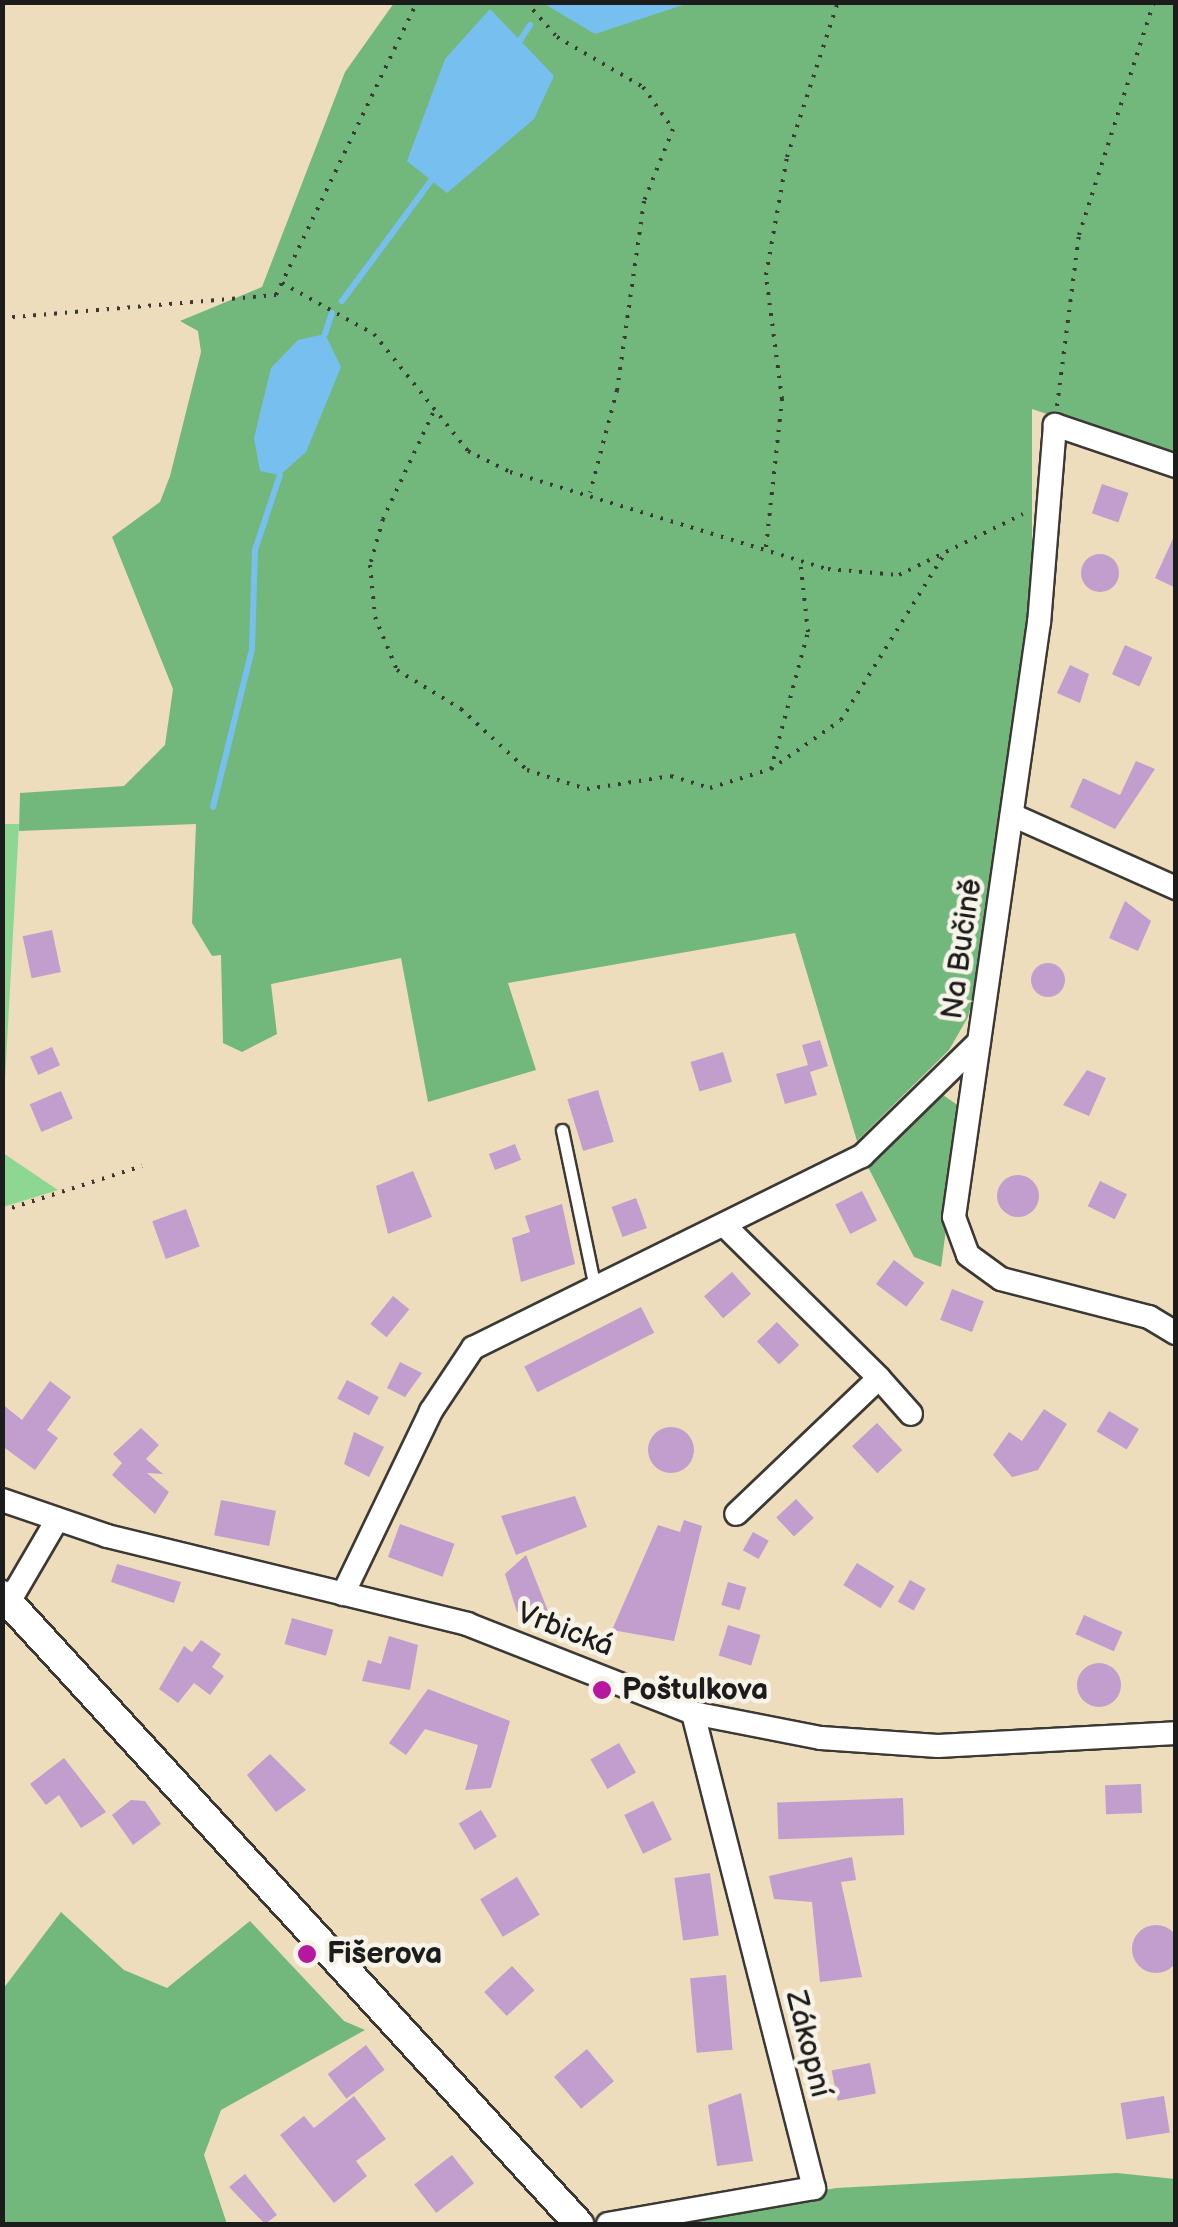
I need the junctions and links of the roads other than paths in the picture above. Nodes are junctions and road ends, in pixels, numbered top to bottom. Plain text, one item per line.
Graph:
1 (1176, 466) edge
2 (1012, 815) junction
3 (1176, 888) edge
4 (979, 1042) junction
5 (562, 1130) dead end
6 (725, 1226) junction
7 (596, 1288) junction
8 (1176, 1333) edge
9 (879, 1378) junction
10 (910, 1414) dead end
11 (2, 1500) edge
12 (736, 1514) dead end
13 (57, 1520) junction
14 (343, 1594) junction
15 (6, 1598) edge
16 (693, 1712) junction
17 (1176, 1732) edge
18 (580, 2224) edge
19 (608, 2224) edge

1 - 2 street, Na Bučině
2 - 3 street
2 - 4 street, Na Bučině
4 - 6 street
4 - 8 street, Na Bučině
5 - 7 lane
6 - 7 street
6 - 9 street
7 - 14 street
9 - 10 street
9 - 12 street
11 - 13 street, Vrbická
13 - 14 street, Vrbická
13 - 15 street
14 - 16 street, Vrbická
15 - 18 street
16 - 17 street, Vrbická
16 - 19 street, Zákopní

